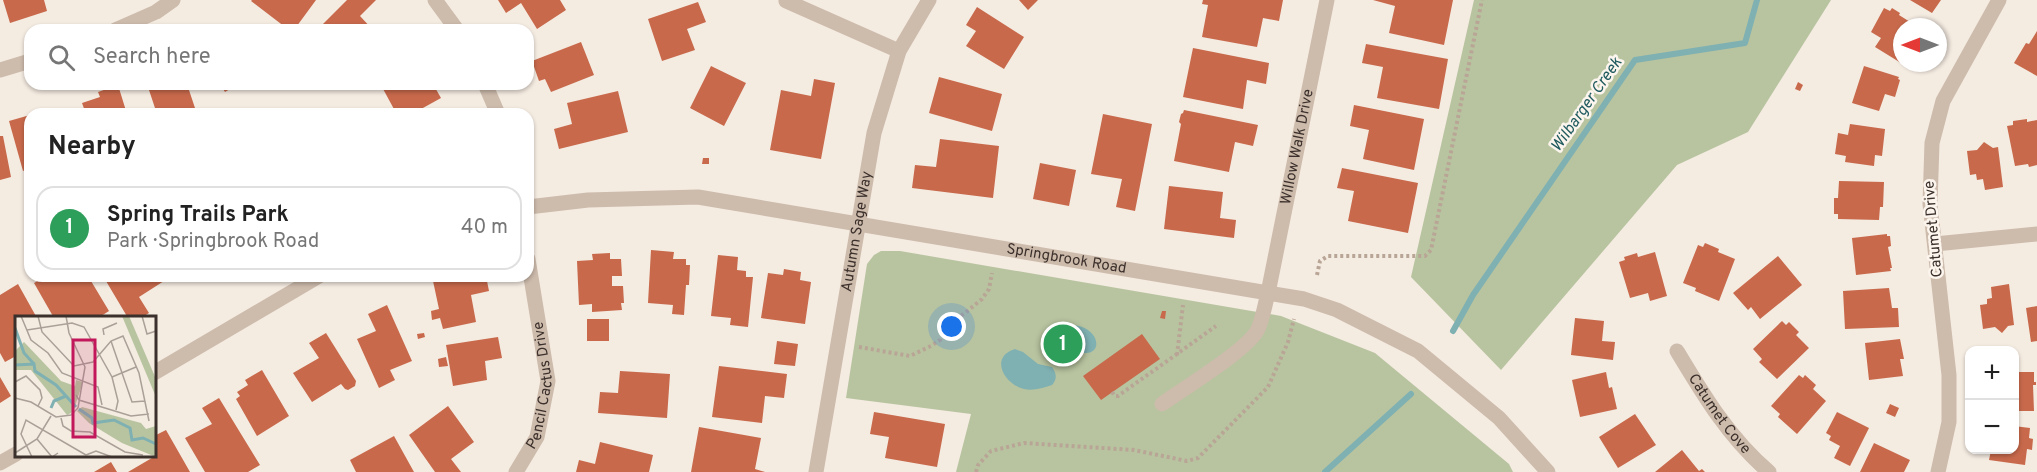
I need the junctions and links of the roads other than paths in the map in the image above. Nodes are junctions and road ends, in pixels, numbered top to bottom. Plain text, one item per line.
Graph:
1 (173, 0) edge
2 (435, 0) edge
3 (928, 0) edge
4 (1327, 0) edge
5 (1999, 0) edge
6 (786, 1) edge
7 (129, 24) edge
8 (453, 24) edge
9 (899, 51) junction
10 (24, 63) edge
11 (0, 70) edge
12 (488, 90) edge
13 (495, 108) edge
14 (534, 206) edge
15 (859, 224) junction
16 (2037, 234) edge
17 (1935, 244) junction
18 (309, 282) edge
19 (532, 282) edge
20 (1269, 293) junction
21 (1677, 351) dead end
22 (156, 372) edge
23 (1162, 404) dead end
24 (15, 455) edge
25 (0, 463) edge
26 (516, 472) edge
27 (816, 472) edge
28 (1548, 472) edge
29 (1769, 472) edge
30 (1938, 472) edge

1 - 7 street
2 - 8 street
3 - 9 street, Autumn Sage Way
4 - 20 street, Willow Walk Drive
5 - 17 street, Catumet Drive
6 - 9 street
9 - 15 street, Autumn Sage Way
10 - 11 street
12 - 13 street
14 - 15 street, Springbrook Road
15 - 20 street, Springbrook Road
15 - 27 street, Autumn Sage Way
16 - 17 street
17 - 30 street, Catumet Drive
18 - 22 street
19 - 26 street, Pencil Cactus Drive
20 - 23 street, Willow Walk Drive
20 - 28 street, Springbrook Road
21 - 29 street, Catumet Cove
24 - 25 street

